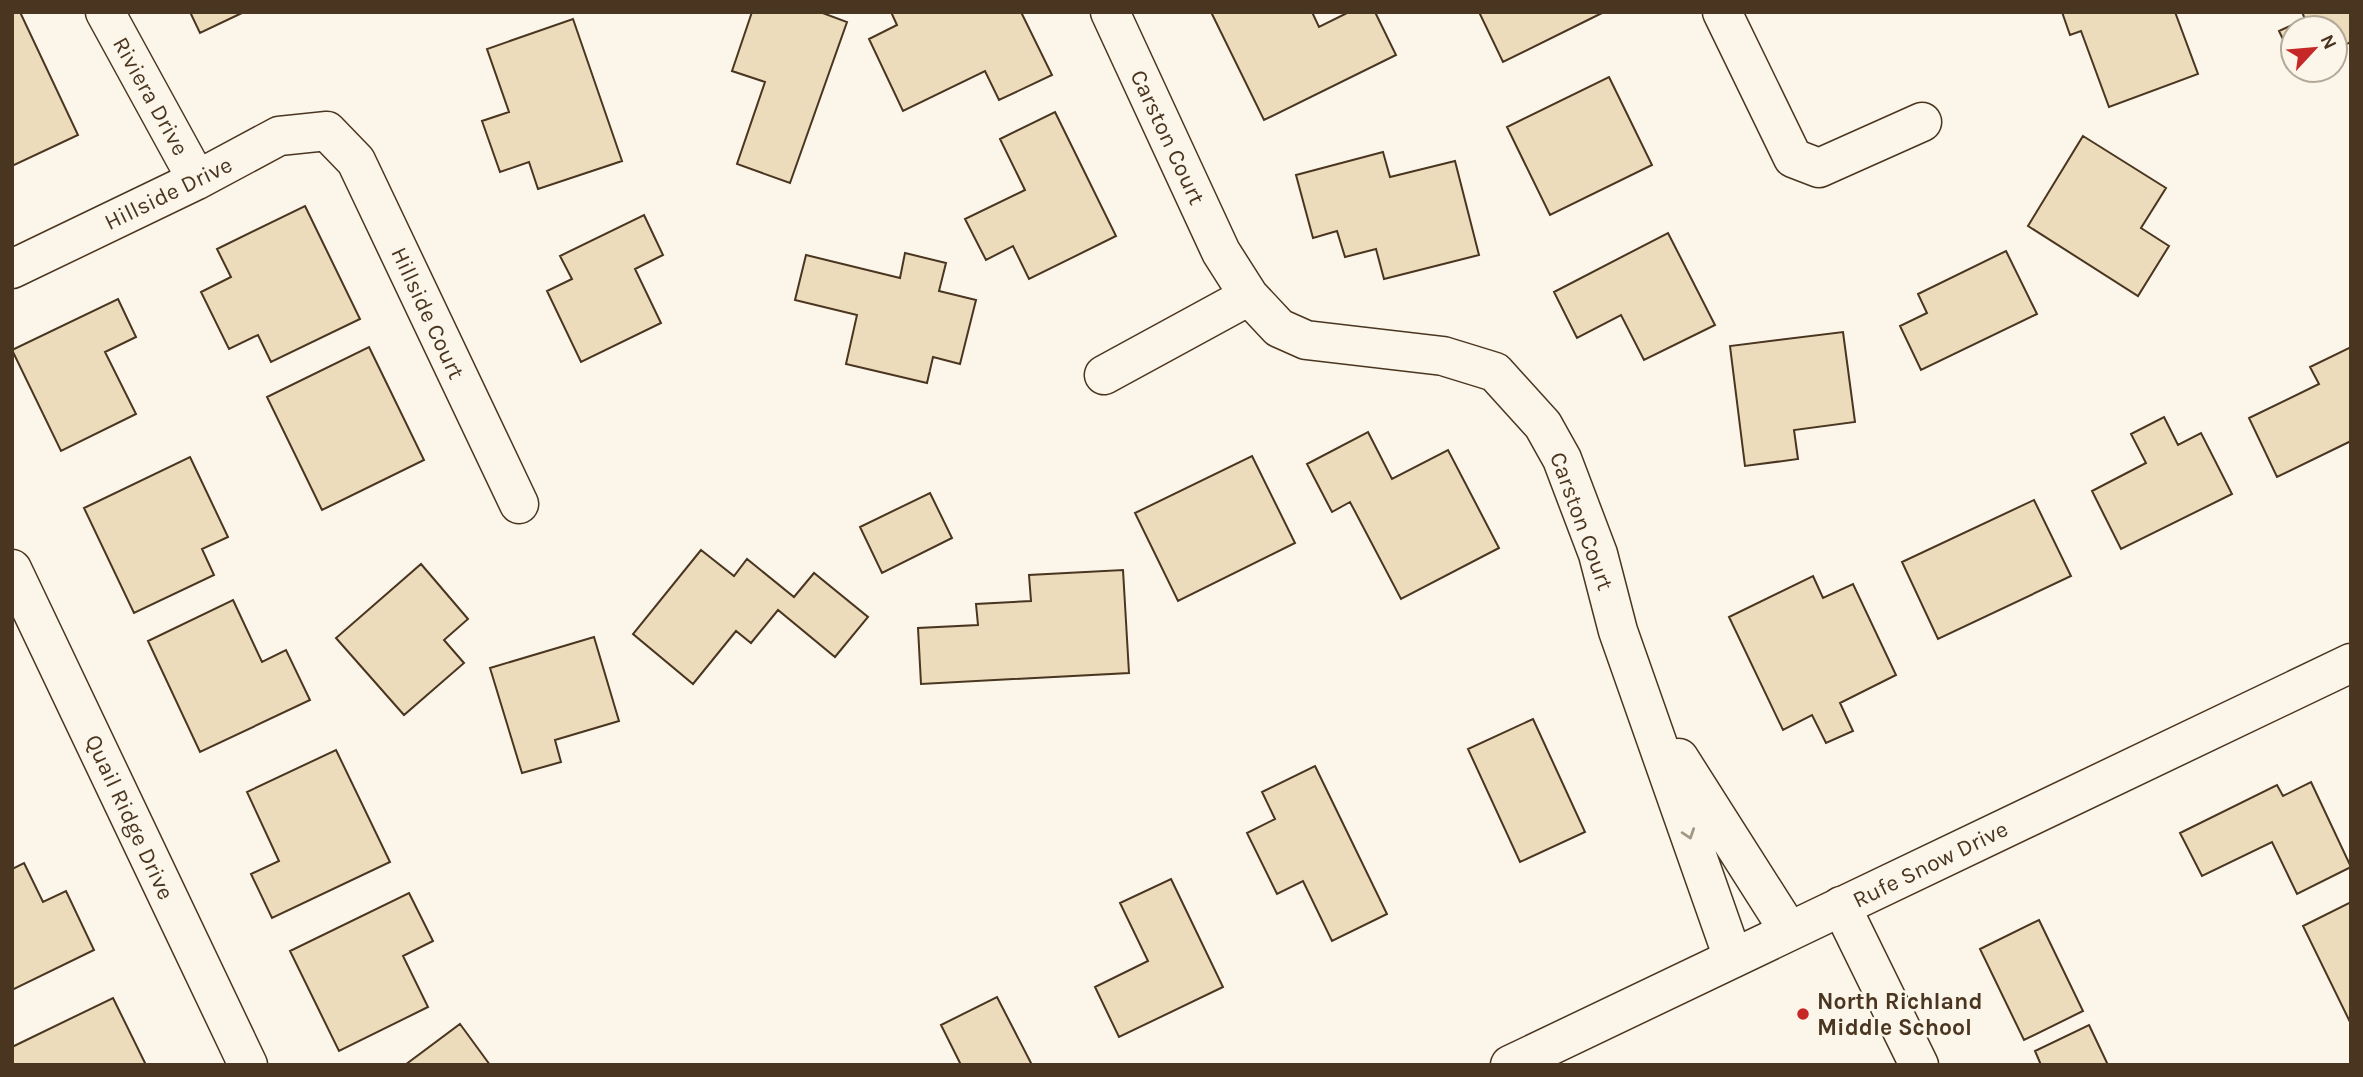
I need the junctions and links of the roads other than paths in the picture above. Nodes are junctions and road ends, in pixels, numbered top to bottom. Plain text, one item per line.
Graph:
1 (105, 12) edge
2 (1110, 12) edge
3 (1722, 12) edge
4 (1922, 122) dead end
5 (327, 131) joint
6 (197, 180) junction
7 (12, 269) edge
8 (1249, 296) junction
9 (1104, 376) dead end
10 (519, 504) dead end
11 (12, 569) edge
12 (2351, 663) edge
13 (1642, 700) junction
14 (1841, 906) junction
15 (1789, 931) junction
16 (1733, 958) junction
17 (248, 1065) edge
18 (1510, 1065) edge
19 (1919, 1065) edge

1 - 6 street, Riviera Drive
2 - 8 street, Carston Court
3 - 4 street
5 - 6 street, Hillside Drive
5 - 10 street, Hillside Court
6 - 7 street, Hillside Drive
8 - 9 street
8 - 13 street, Carston Court
11 - 17 street, Quail Ridge Drive
12 - 14 street, Rufe Snow Drive
13 - 15 street, Carston Court
13 -> 16 street, Carston Court
14 - 15 street, Rufe Snow Drive
14 - 19 street
15 - 16 street, Rufe Snow Drive
16 - 18 street, Rufe Snow Drive

